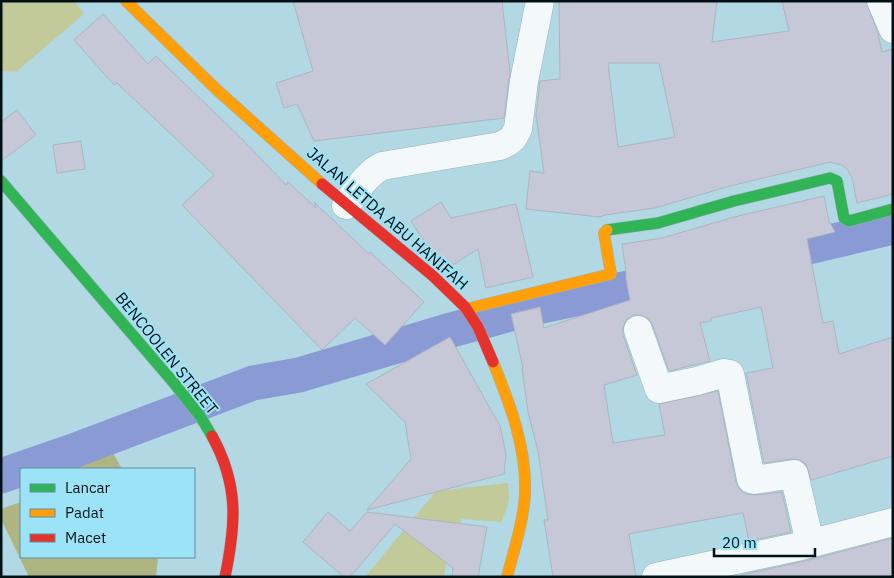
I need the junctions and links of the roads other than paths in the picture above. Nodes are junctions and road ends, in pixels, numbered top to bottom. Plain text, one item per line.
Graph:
1 (126, 1) edge
2 (540, 1) edge
3 (881, 1) edge
4 (893, 29) edge
5 (1, 181) edge
6 (346, 205) junction
7 (893, 209) edge
8 (469, 312) junction
9 (638, 330) dead end
10 (893, 522) edge
11 (810, 543) junction
12 (668, 575) edge
13 (225, 577) edge
14 (507, 577) edge

1 - 6 street, JALAN LETDA ABU HANIFAH
2 - 6 street
3 - 4 street
5 - 13 street, BENCOOLEN STREET
6 - 8 street, JALAN LETDA ABU HANIFAH
7 - 8 street
8 - 14 street, JALAN LETDA ABU HANIFAH
9 - 11 street
10 - 11 street
11 - 12 street

